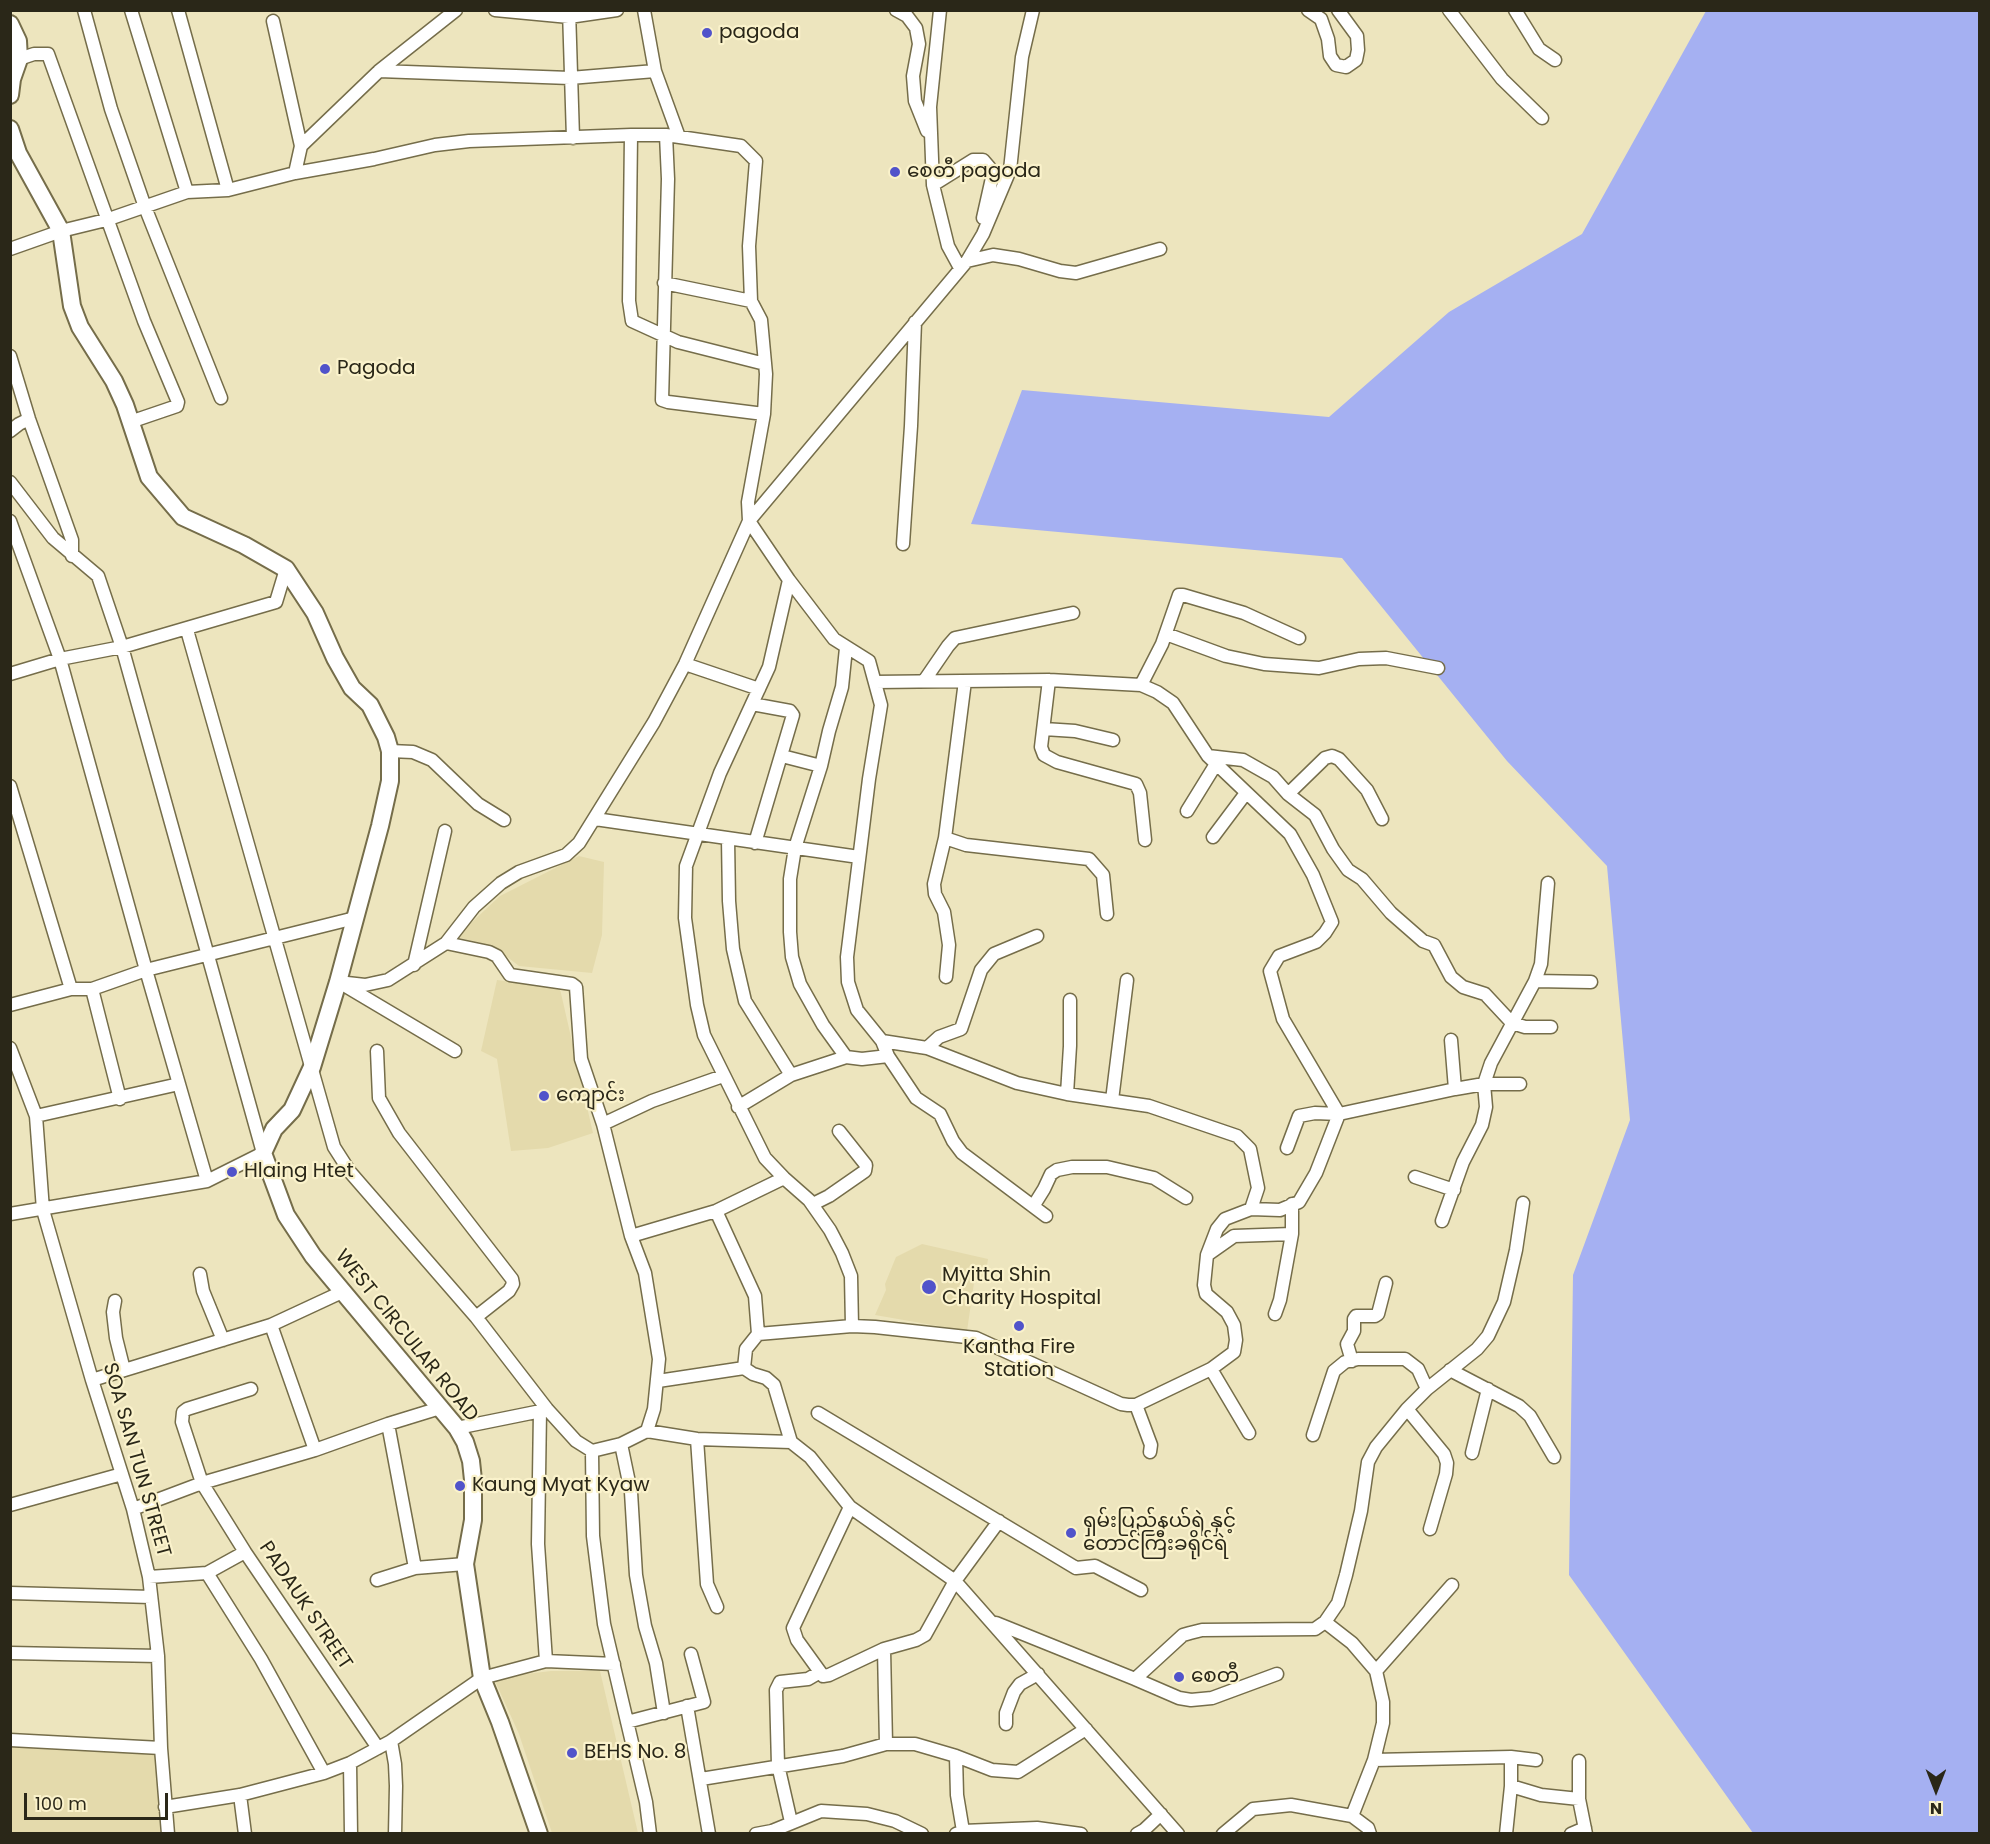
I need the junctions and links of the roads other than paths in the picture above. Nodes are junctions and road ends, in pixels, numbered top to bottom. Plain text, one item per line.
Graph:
1 (84, 10) edge
2 (130, 10) edge
3 (178, 10) edge
4 (456, 10) edge
5 (495, 10) edge
6 (617, 10) edge
7 (644, 10) edge
8 (896, 10) edge
9 (940, 10) edge
10 (1033, 10) edge
11 (1308, 10) edge
12 (1338, 10) edge
13 (1449, 10) edge
14 (1515, 10) edge
15 (569, 14) edge
16 (273, 21) dead end
17 (10, 24) edge
18 (19, 59) junction
19 (1556, 60) dead end
20 (379, 70) junction
21 (655, 71) junction
22 (570, 78) junction
23 (10, 95) edge
24 (1542, 118) dead end
25 (10, 129) edge
26 (631, 135) junction
27 (666, 135) junction
28 (679, 137) junction
29 (573, 138) junction
30 (930, 138) junction
31 (302, 146) junction
32 (295, 173) junction
33 (933, 185) junction
34 (228, 190) junction
35 (187, 192) junction
36 (145, 207) junction
37 (106, 220) junction
38 (61, 231) junction
39 (983, 234) junction
40 (10, 249) edge
41 (1160, 249) dead end
42 (963, 265) junction
43 (664, 283) junction
44 (751, 301) junction
45 (915, 322) junction
46 (665, 336) junction
47 (10, 356) edge
48 (765, 364) junction
49 (221, 398) dead end
50 (764, 414) junction
51 (29, 419) junction
52 (130, 422) junction
53 (10, 431) edge
54 (10, 482) edge
55 (10, 521) edge
56 (749, 521) junction
57 (903, 544) dead end
58 (72, 556) junction
59 (286, 569) junction
60 (789, 580) junction
61 (1073, 613) dead end
62 (187, 630) junction
63 (1166, 634) junction
64 (1299, 638) dead end
65 (122, 647) junction
66 (846, 648) junction
67 (60, 659) junction
68 (685, 664) junction
69 (1438, 668) dead end
70 (10, 674) edge
71 (1049, 680) junction
72 (924, 681) junction
73 (965, 681) junction
74 (875, 682) junction
75 (1141, 686) junction
76 (759, 689) junction
77 (752, 704) junction
78 (1044, 729) junction
79 (1113, 740) dead end
80 (390, 751) junction
81 (782, 756) junction
82 (1212, 760) junction
83 (821, 766) junction
84 (10, 786) edge
85 (1246, 793) junction
86 (1288, 794) junction
87 (1187, 811) dead end
88 (595, 819) junction
89 (1382, 819) dead end
90 (504, 820) dead end
91 (445, 831) dead end
92 (698, 834) junction
93 (1214, 837) dead end
94 (945, 838) junction
95 (728, 839) junction
96 (1145, 840) dead end
97 (755, 843) junction
98 (795, 848) junction
99 (859, 857) junction
100 (1548, 883) dead end
101 (1107, 914) dead end
102 (355, 918) junction
103 (1037, 936) dead end
104 (275, 938) junction
105 (446, 943) junction
106 (207, 956) junction
107 (414, 965) junction
108 (146, 970) junction
109 (946, 977) dead end
110 (1127, 980) dead end
111 (1535, 981) junction
112 (338, 982) junction
113 (1592, 982) dead end
114 (71, 988) junction
115 (92, 988) junction
116 (1070, 1000) dead end
117 (10, 1005) edge
118 (1512, 1023) junction
119 (1551, 1028) dead end
120 (1451, 1040) dead end
121 (882, 1041) junction
122 (10, 1048) edge
123 (927, 1048) junction
124 (377, 1051) dead end
125 (455, 1051) dead end
126 (888, 1056) junction
127 (846, 1057) junction
128 (312, 1067) junction
129 (791, 1075) junction
130 (723, 1076) junction
131 (179, 1084) junction
132 (1484, 1084) junction
133 (1520, 1084) dead end
134 (1455, 1089) junction
135 (1067, 1094) junction
136 (120, 1099) junction
137 (1112, 1100) junction
138 (738, 1107) junction
139 (1339, 1114) junction
140 (36, 1116) junction
141 (603, 1124) junction
142 (839, 1131) dead end
143 (1287, 1148) dead end
144 (263, 1153) junction
145 (1415, 1177) dead end
146 (783, 1178) junction
147 (207, 1181) junction
148 (1454, 1190) junction
149 (1186, 1198) dead end
150 (1523, 1203) dead end
151 (813, 1204) junction
152 (1292, 1204) junction
153 (1034, 1205) junction
154 (43, 1209) junction
155 (1251, 1209) junction
156 (716, 1211) junction
157 (10, 1214) edge
158 (1046, 1216) dead end
159 (1442, 1221) dead end
160 (1292, 1234) junction
161 (631, 1236) junction
162 (1207, 1255) junction
163 (200, 1274) dead end
164 (1386, 1283) dead end
165 (342, 1292) junction
166 (115, 1301) dead end
167 (1275, 1314) dead end
168 (476, 1317) junction
169 (271, 1325) junction
170 (852, 1326) junction
171 (758, 1334) junction
172 (223, 1340) junction
173 (1352, 1360) junction
174 (744, 1368) junction
175 (1211, 1369) junction
176 (124, 1370) junction
177 (1450, 1370) junction
178 (92, 1380) junction
179 (658, 1381) junction
180 (251, 1389) dead end
181 (1427, 1389) junction
182 (1488, 1389) junction
183 (1136, 1405) junction
184 (440, 1408) junction
185 (1407, 1409) junction
186 (543, 1410) junction
187 (818, 1413) dead end
188 (388, 1424) junction
189 (457, 1428) junction
190 (647, 1431) junction
191 (1249, 1433) dead end
192 (1313, 1436) dead end
193 (697, 1439) junction
194 (791, 1442) junction
195 (621, 1444) junction
196 (315, 1450) junction
197 (592, 1451) junction
198 (1150, 1452) dead end
199 (1472, 1453) dead end
200 (1554, 1457) dead end
201 (122, 1474) junction
202 (202, 1483) junction
203 (10, 1505) edge
204 (850, 1507) junction
205 (133, 1509) junction
206 (999, 1521) junction
207 (1430, 1529) dead end
208 (244, 1552) junction
209 (465, 1564) junction
210 (415, 1568) junction
211 (207, 1573) junction
212 (149, 1577) junction
213 (377, 1580) dead end
214 (955, 1581) junction
215 (1452, 1584) dead end
216 (1141, 1590) dead end
217 (10, 1593) edge
218 (151, 1597) junction
219 (717, 1607) dead end
220 (992, 1622) junction
221 (1325, 1622) junction
222 (884, 1648) junction
223 (10, 1653) edge
224 (691, 1654) dead end
225 (158, 1656) junction
226 (546, 1661) junction
227 (614, 1664) junction
228 (1376, 1671) junction
229 (820, 1672) junction
230 (1038, 1674) junction
231 (1277, 1674) dead end
232 (482, 1678) junction
233 (1135, 1679) junction
234 (687, 1706) junction
235 (664, 1713) junction
236 (627, 1722) junction
237 (1006, 1724) dead end
238 (1086, 1729) junction
239 (10, 1740) edge
240 (391, 1741) junction
241 (886, 1744) junction
242 (160, 1748) junction
243 (378, 1748) junction
244 (956, 1756) junction
245 (1510, 1757) junction
246 (1374, 1761) junction
247 (1536, 1761) dead end
248 (1579, 1761) dead end
249 (350, 1763) junction
250 (778, 1765) junction
251 (324, 1773) junction
252 (701, 1779) junction
253 (1511, 1786) junction
254 (240, 1795) junction
255 (1579, 1799) junction
256 (165, 1807) junction
257 (1161, 1814) junction
258 (1352, 1816) junction
259 (791, 1822) junction
260 (1019, 1831) edge
261 (1585, 1831) edge
262 (959, 1832) edge
263 (168, 1833) edge
264 (245, 1833) edge
265 (351, 1833) edge
266 (395, 1833) edge
267 (539, 1833) edge
268 (650, 1833) edge
269 (709, 1833) edge
270 (756, 1833) edge
271 (922, 1833) edge
272 (1081, 1833) edge
273 (1137, 1833) edge
274 (1178, 1833) edge
275 (1223, 1833) edge
276 (1370, 1833) edge
277 (1506, 1833) edge
278 (1571, 1833) edge

1 - 36 street
2 - 35 street
3 - 34 street
4 - 20 street
5 - 15 street
6 - 15 street
7 - 21 street
8 - 30 street
9 - 30 street
10 - 39 street
11 - 12 street
13 - 24 street
14 - 19 street
15 - 22 street
16 - 31 street
17 - 18 street
18 - 23 street
18 - 37 street
20 - 22 street
20 - 31 street
21 - 22 street
21 - 28 street
22 - 29 street
25 - 38 street
26 - 27 street
26 - 29 street
26 - 46 street
27 - 28 street
27 - 43 street
28 - 44 street
29 - 32 street
30 - 33 street
31 - 32 street
32 - 34 street
33 - 39 street
33 - 42 street
34 - 35 street
35 - 36 street
36 - 37 street
36 - 49 street
37 - 38 street
37 - 52 street
38 - 40 street
38 - 52 street
39 - 42 street
41 - 42 street
42 - 45 street
43 - 44 street
43 - 46 street
44 - 48 street
45 - 56 street
45 - 57 street
46 - 48 street
46 - 50 street
47 - 51 street
48 - 50 street
50 - 56 street
51 - 53 street
51 - 58 street
52 - 59 street
54 - 58 street
55 - 67 street
56 - 60 street
56 - 68 street
58 - 65 street
59 - 62 street
59 - 80 street
60 - 66 street
60 - 76 street
61 - 72 street
62 - 65 street
62 - 104 street
63 - 64 street
63 - 69 street
63 - 75 street
65 - 67 street
65 - 106 street
66 - 74 street
66 - 83 street
67 - 70 street
67 - 108 street
68 - 76 street
68 - 88 street
71 - 73 street
71 - 75 street
71 - 78 street
72 - 73 street
72 - 74 street
73 - 94 street
74 - 99 street
75 - 82 street
76 - 77 street
77 - 81 street
77 - 92 street
78 - 79 street
78 - 96 street
80 - 90 street
80 - 102 street
81 - 83 street
81 - 97 street
82 - 85 street
82 - 86 street
82 - 87 street
83 - 98 street
84 - 114 street
85 - 93 street
85 - 139 street
86 - 89 street
86 - 118 street
88 - 92 street
88 - 105 street
91 - 107 street
92 - 95 street
92 - 130 street
94 - 101 street
94 - 109 street
95 - 97 street
95 - 129 street
97 - 98 street
98 - 99 street
98 - 127 street
99 - 121 street
100 - 111 street
102 - 104 street
102 - 112 street
103 - 123 street
104 - 106 street
104 - 128 street
105 - 107 street
105 - 141 street
106 - 108 street
106 - 144 street
107 - 112 street
108 - 115 street
108 - 131 street
110 - 137 street
111 - 113 street
111 - 118 street
112 - 125 street
112 - 128 street
114 - 115 street
114 - 117 street
115 - 136 street
116 - 135 street
118 - 119 street
118 - 132 street
120 - 134 street
121 - 123 street
121 - 126 street
122 - 140 street, SOA SAN TUN STREET
123 - 135 street
124 - 168 street
126 - 127 street
126 - 153 street
127 - 129 street
128 - 144 street
128 - 168 street
129 - 138 street
130 - 138 street
130 - 141 street
131 - 136 street
131 - 147 street
132 - 133 street
132 - 134 street
132 - 148 street
134 - 139 street
135 - 137 street
136 - 140 street
137 - 155 street
138 - 146 street
139 - 143 street
139 - 152 street
140 - 154 street, SOA SAN TUN STREET
141 - 161 street
142 - 151 street
144 - 147 street
144 - 165 street, WEST CIRCULAR ROAD
145 - 148 street
146 - 151 street
146 - 156 street
147 - 154 street
148 - 159 street
149 - 153 street
150 - 177 street
151 - 170 street
152 - 155 street
152 - 160 street
153 - 158 street
154 - 157 street
154 - 178 street, SOA SAN TUN STREET
155 - 162 street
156 - 161 street
156 - 171 street
160 - 162 street
160 - 167 street
161 - 179 street
162 - 175 street
163 - 172 street
164 - 173 street
165 - 169 street
165 - 184 street, WEST CIRCULAR ROAD
166 - 176 street
168 - 186 street
169 - 172 street
169 - 196 street
170 - 171 street
170 - 183 street
171 - 174 street
172 - 176 street
173 - 181 street
173 - 192 street
174 - 179 street
174 - 194 street
175 - 183 street
175 - 191 street
176 - 178 street
177 - 181 street
177 - 182 street
178 - 201 street, SOA SAN TUN STREET
179 - 190 street
180 - 202 street, PADAUK STREET
181 - 185 street
182 - 199 street
182 - 200 street
183 - 198 street
184 - 188 street
184 - 189 street, WEST CIRCULAR ROAD
185 - 207 street
185 - 221 street
186 - 189 street
186 - 197 street
186 - 226 street
187 - 206 street
188 - 196 street
188 - 210 street
189 - 209 street, WEST CIRCULAR ROAD
190 - 193 street
190 - 195 street
193 - 194 street
193 - 219 street
194 - 204 street
195 - 197 street
195 - 235 street
196 - 202 street
197 - 227 street
201 - 203 street
201 - 205 street, SOA SAN TUN STREET
202 - 205 street
202 - 208 street, PADAUK STREET
204 - 214 street
204 - 229 street
205 - 212 street, SOA SAN TUN STREET
206 - 214 street
206 - 216 street
208 - 211 street
208 - 243 street, PADAUK STREET
209 - 210 street
209 - 232 street, WEST CIRCULAR ROAD
210 - 213 street
211 - 212 street
211 - 251 street
212 - 218 street, SOA SAN TUN STREET
214 - 220 street
214 - 222 street
215 - 228 street
217 - 218 street
218 - 225 street, SOA SAN TUN STREET
220 - 230 street
220 - 233 street
221 - 228 street
221 - 233 street
222 - 229 street
222 - 241 street
223 - 225 street
224 - 234 street
225 - 242 street, SOA SAN TUN STREET
226 - 227 street
226 - 232 street
227 - 236 street
228 - 246 street
229 - 250 street
230 - 237 street
230 - 238 street
231 - 233 street
232 - 240 street
232 - 267 street, WEST CIRCULAR ROAD
234 - 235 street
234 - 252 street
235 - 236 street
236 - 268 street
238 - 244 street
238 - 257 street
239 - 242 street
240 - 243 street
240 - 266 street
241 - 244 street
241 - 250 street
242 - 256 street, SOA SAN TUN STREET
243 - 249 street
244 - 262 street
245 - 246 street
245 - 247 street
245 - 253 street
246 - 258 street
248 - 255 street
249 - 251 street
249 - 265 street
250 - 252 street
250 - 259 street
251 - 254 street
252 - 269 street
253 - 255 street
253 - 277 street
254 - 256 street
254 - 264 street
255 - 261 street
256 - 263 street, SOA SAN TUN STREET
257 - 273 street
257 - 274 street
258 - 275 street
258 - 276 street
259 - 270 street
259 - 271 street
260 - 262 street
260 - 272 street
261 - 278 street

